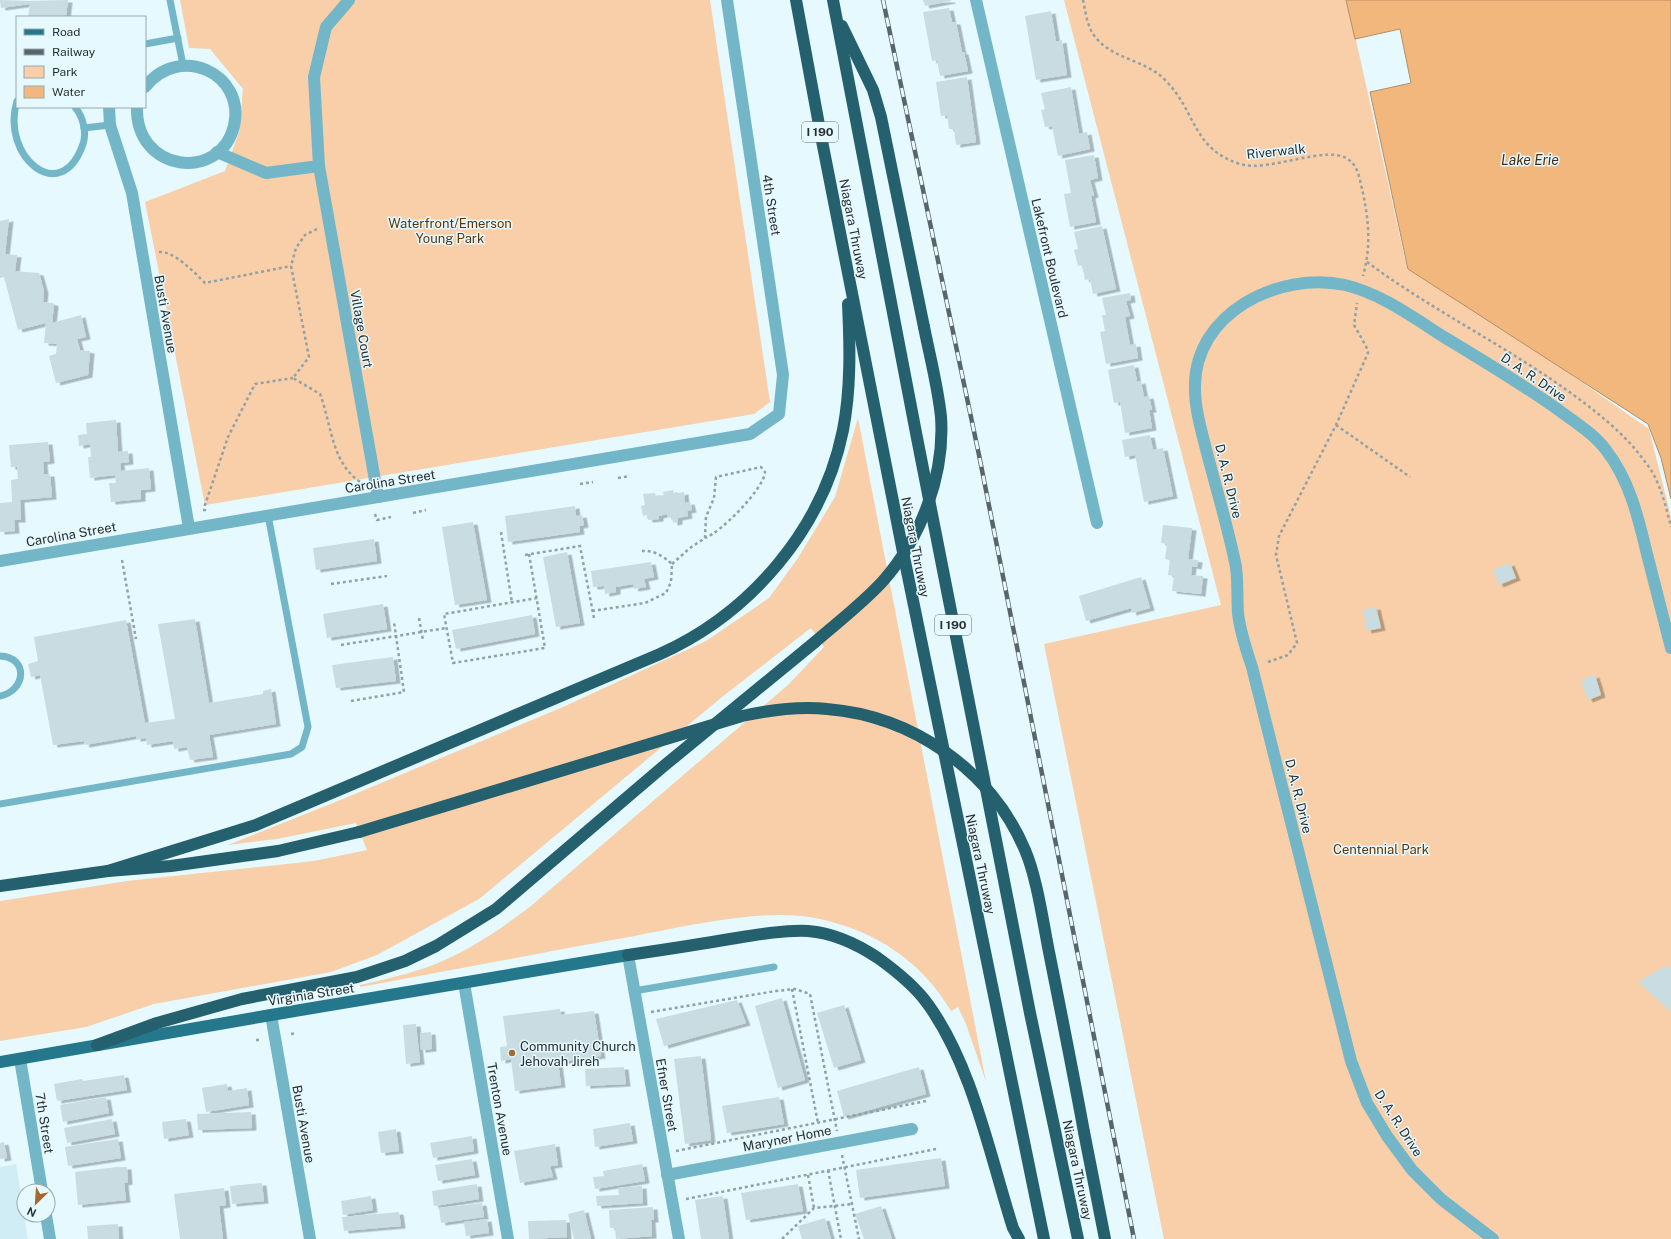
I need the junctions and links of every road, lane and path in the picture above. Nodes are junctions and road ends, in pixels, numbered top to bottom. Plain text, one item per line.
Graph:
1 (170, 0) edge
2 (349, 0) edge
3 (727, 0) edge
4 (796, 0) edge
5 (976, 0) edge
6 (1083, 0) edge
7 (834, 5) edge
8 (178, 38) junction
9 (146, 44) edge
10 (182, 65) junction
11 (146, 86) edge
12 (16, 102) edge
13 (76, 108) edge
14 (109, 108) edge
15 (137, 108) edge
16 (6, 116) dead end
17 (110, 125) junction
18 (84, 128) junction
19 (217, 152) junction
20 (320, 166) junction
21 (28, 170) dead end
22 (317, 229) dead end
23 (159, 252) dead end
24 (847, 263) junction
25 (291, 266) junction
26 (1361, 282) dead end
27 (1358, 296) dead end
28 (293, 378) junction
29 (779, 414) joint
30 (1336, 425) junction
31 (630, 476) dead end
32 (1410, 477) dead end
33 (618, 478) dead end
34 (593, 482) dead end
35 (360, 483) dead end
36 (580, 484) dead end
37 (378, 497) junction
38 (203, 510) dead end
39 (426, 510) dead end
40 (413, 513) dead end
41 (375, 514) dead end
42 (268, 515) junction
43 (390, 517) dead end
44 (1097, 523) dead end
45 (189, 528) junction
46 (501, 532) dead end
47 (705, 538) junction
48 (642, 551) dead end
49 (529, 554) junction
50 (525, 555) dead end
51 (122, 560) dead end
52 (0, 561) edge
53 (672, 564) junction
54 (387, 576) dead end
55 (331, 584) dead end
56 (537, 598) junction
57 (512, 603) junction
58 (592, 611) junction
59 (419, 618) dead end
60 (594, 618) dead end
61 (394, 622) dead end
62 (446, 628) junction
63 (421, 632) junction
64 (397, 636) junction
65 (136, 639) dead end
66 (423, 640) dead end
67 (341, 645) dead end
68 (1671, 648) edge
69 (0, 656) edge
70 (1268, 662) dead end
71 (0, 696) edge
72 (351, 701) dead end
73 (0, 804) edge
74 (108, 871) junction
75 (0, 886) edge
76 (628, 955) junction
77 (774, 967) dead end
78 (464, 983) junction
79 (792, 989) junction
80 (634, 990) junction
81 (650, 1012) dead end
82 (271, 1015) junction
83 (291, 1034) dead end
84 (296, 1034) dead end
85 (256, 1040) dead end
86 (261, 1040) dead end
87 (97, 1045) junction
88 (20, 1059) junction
89 (0, 1062) edge
90 (926, 1101) dead end
91 (835, 1120) junction
92 (818, 1123) junction
93 (912, 1129) dead end
94 (838, 1135) dead end
95 (936, 1149) dead end
96 (676, 1150) dead end
97 (841, 1150) dead end
98 (844, 1167) junction
99 (828, 1170) junction
100 (808, 1175) junction
101 (667, 1176) junction
102 (41, 1183) edge
103 (684, 1199) dead end
104 (852, 1204) junction
105 (835, 1206) junction
106 (814, 1208) junction
107 (47, 1223) edge
108 (787, 1234) junction
109 (50, 1239) edge
110 (310, 1239) edge
111 (508, 1239) edge
112 (679, 1239) edge
113 (782, 1239) edge
114 (788, 1239) edge
115 (841, 1239) edge
116 (859, 1239) edge
117 (1019, 1239) edge
118 (1044, 1239) edge
119 (1078, 1239) edge
120 (1105, 1239) edge
121 (1494, 1239) edge

1 - 8 lane
2 - 20 street, Village Court
3 - 29 street, 4th Street
4 - 24 highway, Niagara Thruway / I 190
5 - 44 street, Lakefront Boulevard
6 - 26 path, Riverwalk
7 - 87 highway, bridge
7 - 119 highway, Niagara Thruway / I 190
8 - 9 lane
8 - 10 lane
10 - 11 street
10 - 19 street
12 - 16 lane
13 - 18 lane
14 - 17 street, Busti Avenue
15 - 19 street
17 - 18 lane
17 - 45 street, Busti Avenue
18 - 21 lane
19 - 20 street
20 - 37 street, Village Court
22 - 25 path
23 - 25 path
24 - 74 highway
24 - 118 highway, Niagara Thruway / I 190
25 - 28 path
27 - 30 path
28 - 35 path
28 - 38 path
29 - 37 street, Carolina Street
30 - 32 path
30 - 70 path
31 - 33 path
34 - 36 path
37 - 42 street, Carolina Street
39 - 40 path
41 - 43 path
42 - 45 street, Carolina Street
42 - 73 lane
45 - 52 street, Carolina Street
46 - 57 path
47 - 47 path
47 - 53 path
48 - 53 path
49 - 50 path
49 - 56 path
49 - 58 path
51 - 65 path
53 - 58 path
54 - 55 path
56 - 57 path
56 - 62 path
57 - 62 path
58 - 60 path
59 - 63 path
61 - 64 path
62 - 63 path
63 - 64 path
63 - 66 path
64 - 67 path
64 - 72 path
68 - 121 street, D. A. R. Drive
69 - 71 lane
74 - 75 highway
74 - 120 highway, bridge
76 - 78 main road, Virginia Street
76 - 80 street, Efner Street
76 - 117 highway
77 - 80 lane
78 - 82 main road, Virginia Street
78 - 111 street, Trenton Avenue
79 - 81 path
79 - 91 path
79 - 92 path
80 - 101 street, Efner Street
82 - 87 main road, Virginia Street
82 - 110 street, Busti Avenue
83 - 84 path
85 - 86 path
87 - 88 main road, Virginia Street
88 - 89 main road, Virginia Street
88 - 102 street, 7th Street
90 - 91 path
91 - 92 path
91 - 94 path
92 - 96 path
93 - 101 street, Maryner Home
95 - 98 path
97 - 98 path
98 - 99 path
98 - 104 path
99 - 100 path
99 - 105 path
100 - 103 path
100 - 106 path
101 - 112 street, Efner Street
104 - 105 path
104 - 116 path
105 - 106 path
105 - 115 path
106 - 108 path
107 - 109 street
108 - 113 path
108 - 114 path

